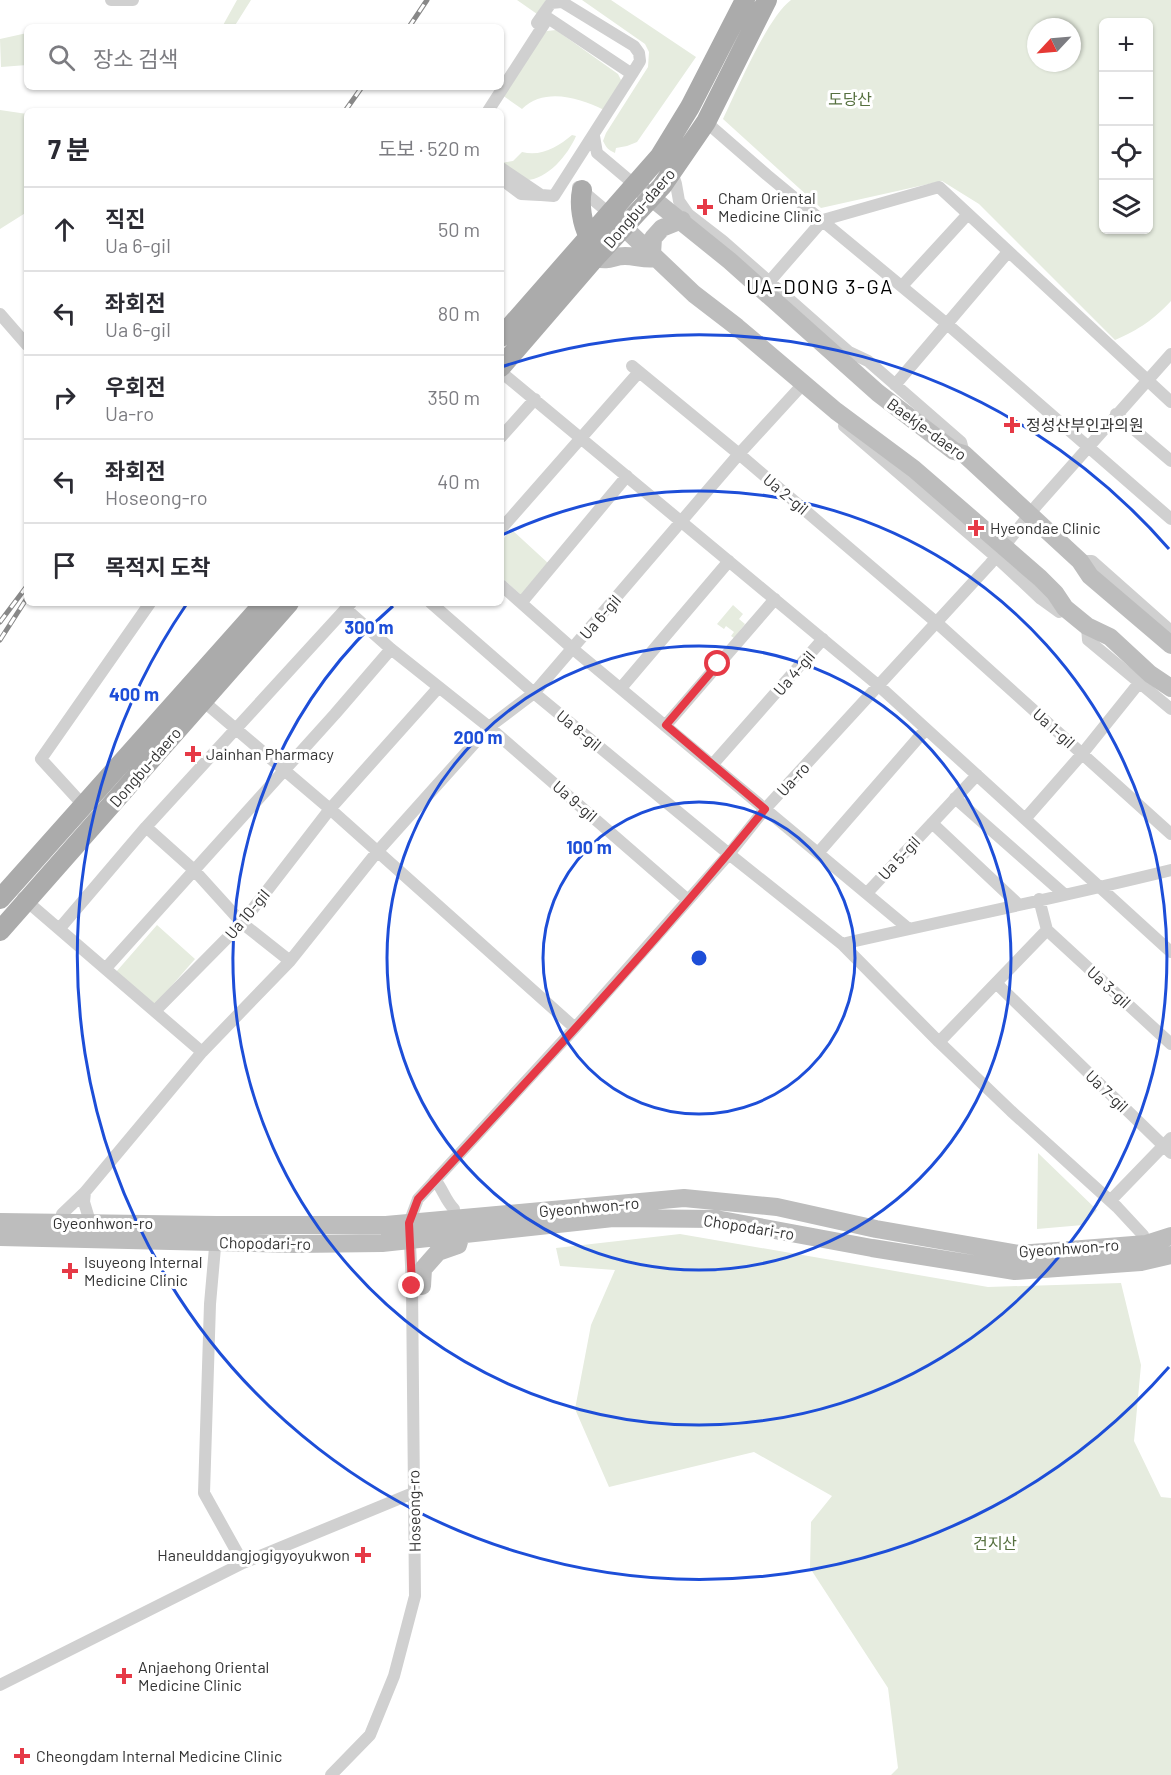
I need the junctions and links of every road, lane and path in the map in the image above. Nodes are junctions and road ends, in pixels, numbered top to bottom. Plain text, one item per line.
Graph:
1 (111, 0) edge
2 (133, 0) edge
3 (745, 0) edge
4 (768, 0) edge
5 (504, 74) edge
6 (632, 74) junction
7 (504, 86) edge
8 (493, 90) edge
9 (502, 90) edge
10 (481, 108) edge
11 (490, 108) edge
12 (706, 122) junction
13 (594, 136) junction
14 (504, 170) edge
15 (672, 172) junction
16 (504, 181) edge
17 (562, 183) junction
18 (635, 185) junction
19 (582, 190) junction
20 (541, 195) junction
21 (652, 198) junction
22 (968, 214) junction
23 (617, 220) junction
24 (682, 220) junction
25 (823, 220) junction
26 (589, 237) junction
27 (723, 242) junction
28 (1008, 252) junction
29 (654, 256) junction
30 (595, 258) junction
31 (731, 262) junction
32 (751, 266) junction
33 (769, 282) junction
34 (902, 286) junction
35 (0, 314) edge
36 (947, 324) junction
37 (822, 328) junction
38 (504, 334) edge
39 (24, 342) edge
40 (828, 348) junction
41 (849, 352) junction
42 (1171, 354) edge
43 (504, 366) edge
44 (504, 373) edge
45 (1147, 380) junction
46 (804, 384) junction
47 (895, 385) junction
48 (535, 399) junction
49 (1171, 402) edge
50 (1116, 414) junction
51 (504, 434) edge
52 (580, 438) junction
53 (1088, 448) junction
54 (739, 454) junction
55 (964, 454) junction
56 (1171, 461) edge
57 (627, 476) junction
58 (1029, 514) junction
59 (1171, 519) edge
60 (682, 522) junction
61 (504, 526) edge
62 (1000, 552) junction
63 (729, 561) junction
64 (1080, 561) junction
65 (504, 587) edge
66 (775, 599) junction
67 (522, 602) junction
68 (148, 606) edge
69 (261, 606) edge
70 (287, 606) edge
71 (349, 606) edge
72 (434, 606) edge
73 (937, 623) junction
74 (1087, 626) junction
75 (1171, 631) edge
76 (823, 639) junction
77 (1171, 645) edge
78 (391, 649) junction
79 (573, 649) junction
80 (1139, 683) junction
81 (879, 686) junction
82 (439, 687) junction
83 (621, 688) junction
84 (1171, 688) edge
85 (534, 693) junction
86 (203, 701) junction
87 (1171, 709) edge
88 (666, 725) junction
89 (236, 727) junction
90 (489, 727) junction
91 (926, 729) junction
92 (1083, 754) junction
93 (713, 764) junction
94 (284, 770) junction
95 (977, 775) junction
96 (955, 798) junction
97 (84, 806) junction
98 (330, 809) junction
99 (765, 809) junction
100 (1025, 819) junction
101 (932, 823) junction
102 (146, 827) junction
103 (1171, 834) edge
104 (377, 852) junction
105 (819, 852) junction
106 (729, 854) junction
107 (194, 870) junction
108 (1171, 870) edge
109 (1099, 887) junction
110 (5, 893) edge
111 (867, 893) junction
112 (1064, 894) junction
113 (1039, 899) junction
114 (688, 900) junction
115 (27, 901) junction
116 (1018, 904) junction
117 (242, 923) junction
118 (60, 928) junction
119 (909, 928) junction
120 (1047, 930) junction
121 (0, 931) edge
122 (842, 944) junction
123 (1171, 952) edge
124 (290, 961) junction
125 (106, 968) junction
126 (996, 982) junction
127 (155, 1011) junction
128 (575, 1028) junction
129 (939, 1042) junction
130 (1171, 1044) edge
131 (202, 1052) junction
132 (1169, 1146) edge
133 (435, 1180) junction
134 (85, 1192) junction
135 (1111, 1200) junction
136 (0, 1222) edge
137 (90, 1222) junction
138 (60, 1223) junction
139 (457, 1227) junction
140 (410, 1232) junction
141 (216, 1234) junction
142 (1171, 1236) edge
143 (0, 1237) edge
144 (1146, 1252) junction
145 (1171, 1255) edge
146 (412, 1286) junction
147 (413, 1493) junction
148 (243, 1563) junction
149 (0, 1685) edge
150 (331, 1775) edge

1 - 2 street
3 - 18 main road, Dongbu-daero
4 - 12 main road, Dongbu-daero
5 - 6 street
6 - 7 street
6 - 13 street
8 - 10 street
9 - 11 street
12 - 15 main road, Dongbu-daero
12 - 25 street
13 - 17 street
13 - 18 street
14 - 20 street
15 - 21 main road, Dongbu-daero
15 - 27 street
16 - 20 street
17 - 19 street
17 - 20 street
18 - 21 street, Baekje-daero
18 - 23 main road, Dongbu-daero
19 - 23 street
19 - 26 main road
21 - 23 main road, Dongbu-daero
21 - 24 street, Baekje-daero
22 - 25 street
22 - 28 street
22 - 34 street
23 - 26 main road, Dongbu-daero
23 - 29 street
23 - 30 main road, Dongbu-daero
24 - 29 street
24 - 31 street, Baekje-daero
25 - 33 street
25 - 34 street
26 - 38 main road, Dongbu-daero
27 - 31 street, Baekje-daero
27 - 32 street
28 - 36 street
28 - 45 street
29 - 30 street
29 - 46 street
30 - 43 main road, Dongbu-daero
31 - 32 street
31 - 40 street, Baekje-daero
32 - 33 street
33 - 37 street
34 - 36 street
35 - 39 street
36 - 47 street
36 - 53 street
37 - 40 street
37 - 41 street
40 - 41 street
40 - 55 street, Baekje-daero
41 - 47 street
42 - 45 street, Ua-ro
44 - 48 street, Ua 4-gil
45 - 49 street
45 - 50 street, Ua-ro
46 - 54 street
46 - 62 street
47 - 55 street
48 - 51 street
48 - 52 street, Ua 4-gil
50 - 53 street, Ua-ro
50 - 56 street
52 - 54 street, Ua 2-gil
52 - 57 street, Ua 4-gil
52 - 61 street
53 - 58 street, Ua-ro
53 - 59 street
54 - 60 street
54 - 73 street, Ua 2-gil
55 - 58 street, Baekje-daero
57 - 60 street, Ua 4-gil
57 - 67 street
58 - 62 street, Ua-ro
58 - 64 street, Baekje-daero
60 - 63 street, Ua 4-gil
60 - 79 street, Ua 6-gil
62 - 73 street, Ua-ro
62 - 74 street
63 - 66 street, Ua 4-gil
63 - 83 street
64 - 75 street, Baekje-daero
64 - 77 street, Baekje-daero
65 - 67 street, Ua 6-gil
66 - 76 street, Ua 4-gil
66 - 88 street
67 - 79 street, Ua 6-gil
68 - 97 street
69 - 97 main road, Dongbu-daero
70 - 86 main road, Dongbu-daero
71 - 78 street, Ua 9-gil
71 - 89 street
72 - 85 street, Ua 8-gil
73 - 81 street, Ua-ro
73 - 92 street, Ua 1-gil
74 - 80 street
74 - 84 street
76 - 81 street, Ua 4-gil
76 - 93 street, Ua 4-gil
78 - 82 street, Ua 9-gil
78 - 94 street
79 - 83 street, Ua 6-gil
79 - 85 street
80 - 87 street
80 - 92 street
81 - 91 street
81 - 99 street, Ua-ro
82 - 90 street, Ua 9-gil
82 - 98 street, Ua 10-gil
83 - 88 street, Ua 6-gil
85 - 90 street
85 - 106 street, Ua 8-gil
86 - 89 street
86 - 115 main road, Dongbu-daero
88 - 93 street, Ua 6-gil
89 - 94 street
89 - 102 street
90 - 104 street
90 - 114 street, Ua 9-gil
91 - 95 street
91 - 105 street
92 - 100 street
92 - 103 street, Ua 1-gil
93 - 99 street, Ua 6-gil
94 - 98 street
94 - 107 street
95 - 96 street
95 - 100 street
96 - 101 street
96 - 112 street
97 - 110 main road, Dongbu-daero
98 - 104 street
98 - 117 street, Ua 10-gil
99 - 105 street, Ua 5-gil
99 - 106 street, Ua-ro
100 - 109 street
101 - 111 street, Ua 5-gil
101 - 116 street
102 - 107 street
102 - 118 street
104 - 124 street
104 - 128 street
105 - 111 street, Ua 5-gil
106 - 114 street, Ua-ro
106 - 122 street
107 - 117 street
107 - 125 street
108 - 109 street
109 - 112 street
109 - 123 street
110 - 115 street
111 - 119 street, Ua 5-gil
112 - 113 street
113 - 116 street
113 - 120 street
114 - 128 street, Ua-ro
115 - 118 street
115 - 121 main road, Dongbu-daero
116 - 119 street
117 - 124 street
117 - 127 street, Ua 10-gil
118 - 125 street
119 - 122 street
120 - 126 street
120 - 130 street, Ua 3-gil
122 - 129 street
124 - 131 street
125 - 127 street
126 - 129 street
126 - 132 street, Ua 7-gil
127 - 131 street
128 - 133 street, Ua-ro
129 - 135 street
131 - 134 street
132 - 135 street, Ua 7-gil
133 - 139 street
133 - 140 street, Ua-ro
134 - 137 street
134 - 138 street
135 - 144 street
136 - 138 street, Gyeonhwon-ro
137 - 138 street, Gyeonhwon-ro
137 - 141 street, Gyeonhwon-ro
139 - 140 street, Chopodari-ro
139 - 144 street, Chopodari-ro
139 - 146 street
140 - 141 street, Gyeonhwon-ro
140 - 146 street, Hoseong-ro
141 - 143 street, Chopodari-ro
141 - 148 street
142 - 144 street
144 - 145 street, Chopodari-ro
146 - 147 street, Hoseong-ro
147 - 148 street
147 - 150 street, Hoseong-ro
148 - 149 street

